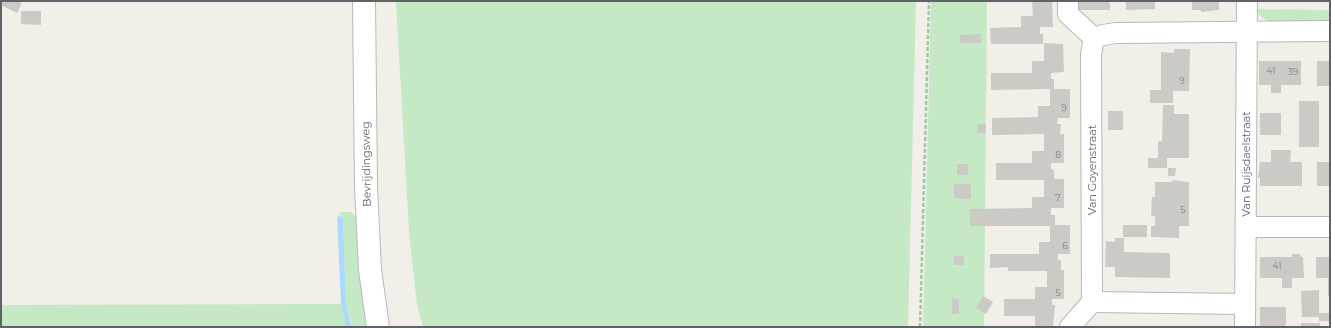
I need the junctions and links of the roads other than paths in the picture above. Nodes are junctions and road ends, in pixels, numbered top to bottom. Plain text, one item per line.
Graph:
1 (364, 1) edge
2 (1068, 1) edge
3 (1247, 1) edge
4 (1330, 31) edge
5 (1247, 32) junction
6 (1094, 38) junction
7 (1246, 227) junction
8 (1330, 227) edge
9 (1092, 302) junction
10 (1245, 304) junction
11 (378, 327) edge
12 (1070, 327) edge
13 (1245, 327) edge

1 - 11 main road, Bevrijdingsweg
2 - 6 street
3 - 5 street, Van Ruijsdaelstraat
4 - 5 street
5 - 6 street
5 - 7 street, Van Ruijsdaelstraat
6 - 9 street, Van Goyenstraat
7 - 8 street
7 - 10 street, Van Ruijsdaelstraat
9 - 10 street
9 - 12 street
10 - 13 street, Van Ruijsdaelstraat

